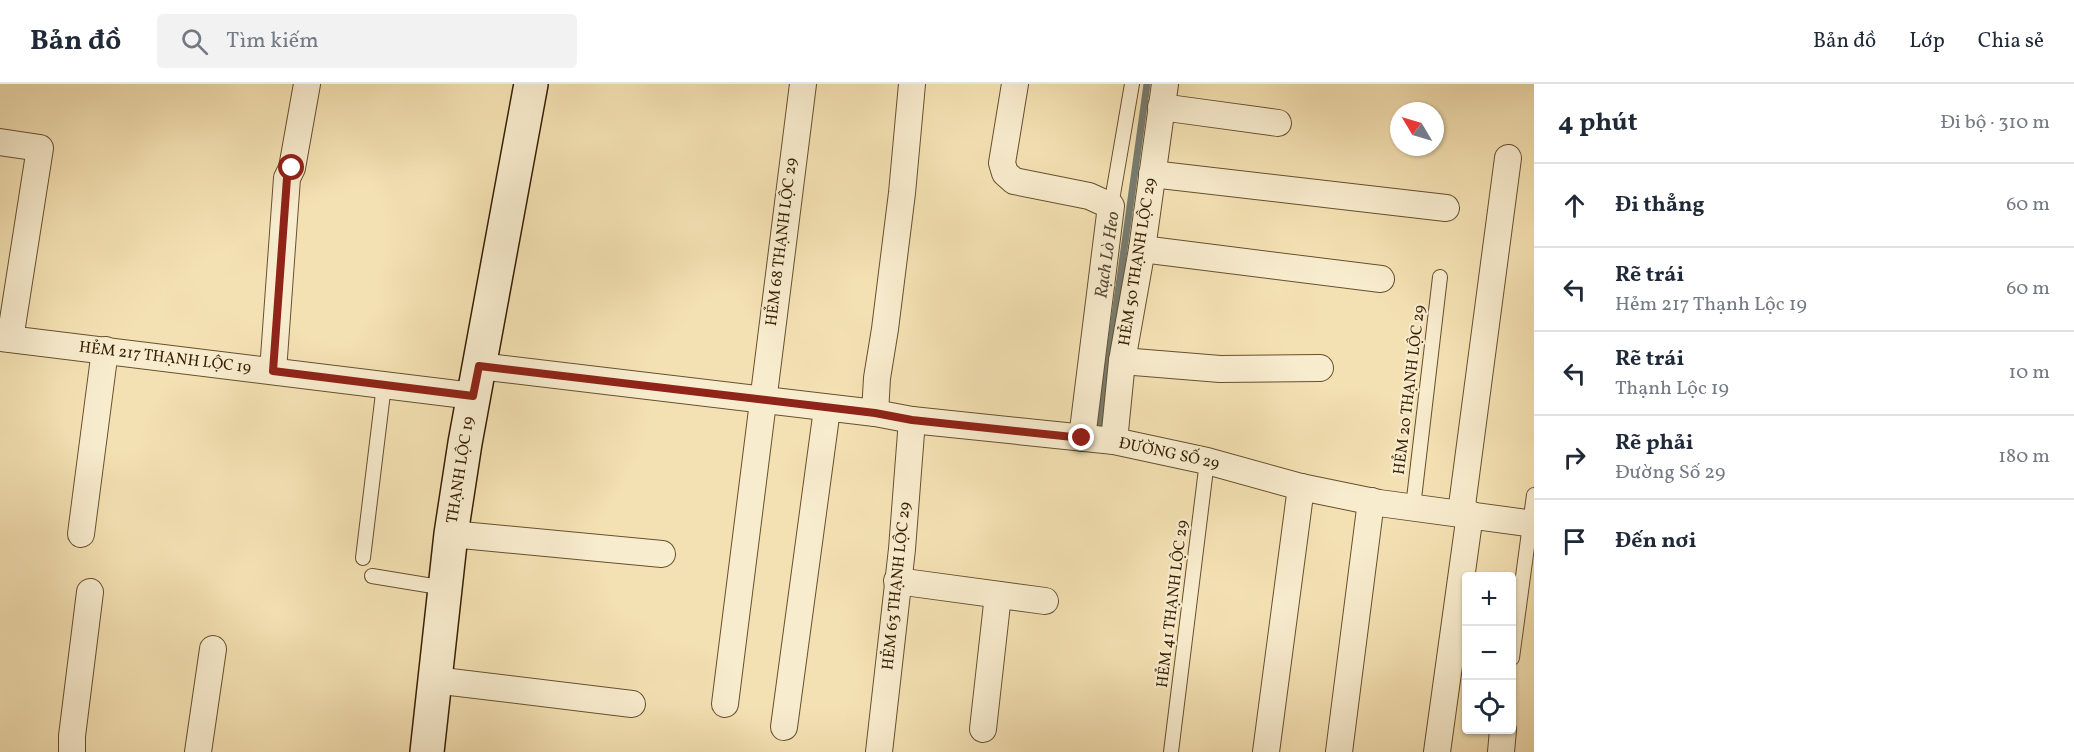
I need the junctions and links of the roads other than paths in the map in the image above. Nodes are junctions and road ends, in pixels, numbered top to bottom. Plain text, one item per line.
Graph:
1 (307, 84) edge
2 (531, 84) edge
3 (802, 84) edge
4 (912, 84) edge
5 (1015, 84) edge
6 (1132, 84) edge
7 (1163, 95) edge
8 (1278, 123) dead end
9 (0, 142) edge
10 (1508, 158) dead end
11 (1152, 174) junction
12 (1111, 206) junction
13 (1446, 208) dead end
14 (1143, 249) junction
15 (1440, 277) dead end
16 (1382, 279) dead end
17 (5, 338) edge
18 (105, 350) junction
19 (1122, 361) junction
20 (1320, 368) dead end
21 (273, 371) junction
22 (476, 381) junction
23 (384, 385) junction
24 (762, 401) junction
25 (827, 409) junction
26 (875, 413) junction
27 (912, 420) junction
28 (1082, 438) junction
29 (1113, 441) junction
30 (1207, 461) junction
31 (1301, 487) junction
32 (1534, 495) edge
33 (1371, 501) junction
34 (1413, 507) junction
35 (1466, 513) junction
36 (1532, 523) edge
37 (81, 534) dead end
38 (451, 534) junction
39 (662, 554) dead end
40 (363, 558) dead end
41 (372, 576) dead end
42 (897, 581) junction
43 (445, 588) junction
44 (90, 592) dead end
45 (998, 595) junction
46 (1045, 601) dead end
47 (1516, 631) edge
48 (213, 649) dead end
49 (434, 680) junction
50 (632, 704) dead end
51 (725, 704) dead end
52 (784, 727) dead end
53 (983, 729) dead end
54 (1503, 734) edge
55 (72, 752) edge
56 (198, 752) edge
57 (427, 752) edge
58 (879, 752) edge
59 (1171, 752) edge
60 (1266, 752) edge
61 (1339, 752) edge
62 (1437, 752) edge
63 (1501, 752) edge

1 - 21 street
2 - 22 street, THẠNH LỘC 19
3 - 24 street, HẺM 68 THẠNH LỘC 29
4 - 26 street
5 - 12 street
6 - 12 lane
7 - 8 street
7 - 11 street, HẺM 50 THẠNH LỘC 29
9 - 17 street
10 - 35 street
11 - 13 street
11 - 14 street, HẺM 50 THẠNH LỘC 29
12 - 28 street
14 - 16 street
14 - 19 street, HẺM 50 THẠNH LỘC 29
15 - 34 lane, HẺM 20 THẠNH LỘC 29
17 - 18 street, HẺM 217 THẠNH LỘC 19
18 - 21 street, HẺM 217 THẠNH LỘC 19
18 - 37 street
19 - 20 street
19 - 29 street, HẺM 50 THẠNH LỘC 29
21 - 23 street, HẺM 217 THẠNH LỘC 19
22 - 23 street, HẺM 217 THẠNH LỘC 19
22 - 24 street, ĐƯỜNG SỐ 29
22 - 38 street, THẠNH LỘC 19
23 - 40 lane
24 - 25 street, ĐƯỜNG SỐ 29
24 - 51 street, HẺM 68 THẠNH LỘC 29
25 - 26 street, ĐƯỜNG SỐ 29
25 - 52 street
26 - 27 street, ĐƯỜNG SỐ 29
27 - 28 street, ĐƯỜNG SỐ 29
27 - 42 street, HẺM 63 THẠNH LỘC 29
28 - 29 street, ĐƯỜNG SỐ 29
29 - 30 street, ĐƯỜNG SỐ 29
30 - 31 street, ĐƯỜNG SỐ 29
30 - 59 lane, HẺM 41 THẠNH LỘC 29
31 - 33 street, ĐƯỜNG SỐ 29
31 - 60 street
32 - 36 lane
33 - 34 street, ĐƯỜNG SỐ 29
33 - 61 street
34 - 35 street, ĐƯỜNG SỐ 29
35 - 36 street, ĐƯỜNG SỐ 29
35 - 62 street
36 - 47 lane
38 - 39 street
38 - 43 street, THẠNH LỘC 19
41 - 43 lane
42 - 45 street
42 - 58 street, HẺM 63 THẠNH LỘC 29
43 - 49 street, THẠNH LỘC 19
44 - 55 street
45 - 46 street
45 - 53 street
48 - 56 street
49 - 50 street
49 - 57 street, THẠNH LỘC 19
54 - 63 street

